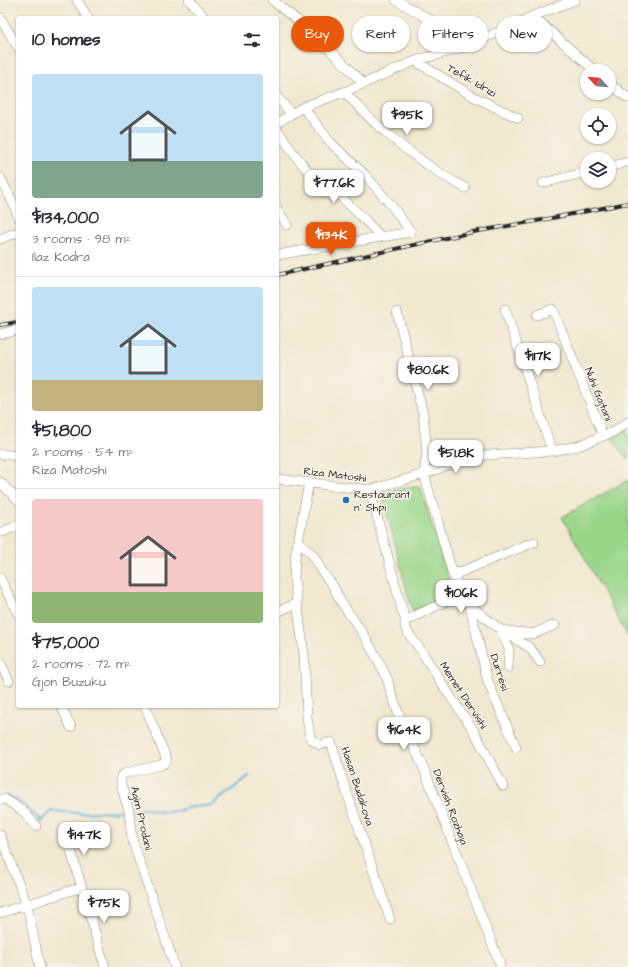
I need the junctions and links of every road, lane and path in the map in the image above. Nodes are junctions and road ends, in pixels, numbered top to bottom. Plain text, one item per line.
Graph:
1 (76, 0) edge
2 (189, 0) edge
3 (272, 0) edge
4 (396, 0) edge
5 (575, 0) edge
6 (87, 16) edge
7 (203, 16) edge
8 (423, 16) edge
9 (533, 16) edge
10 (0, 17) edge
11 (552, 33) edge
12 (16, 45) edge
13 (447, 52) edge
14 (415, 61) junction
15 (587, 64) edge
16 (363, 83) junction
17 (616, 89) edge
18 (344, 92) junction
19 (628, 98) edge
20 (279, 99) edge
21 (303, 107) junction
22 (292, 114) junction
23 (518, 118) dead end
24 (279, 122) edge
25 (279, 132) edge
26 (628, 162) edge
27 (616, 165) edge
28 (580, 174) edge
29 (0, 177) edge
30 (543, 184) dead end
31 (465, 188) dead end
32 (16, 212) edge
33 (279, 212) edge
34 (287, 225) dead end
35 (16, 233) edge
36 (381, 237) junction
37 (0, 239) edge
38 (279, 255) edge
39 (505, 309) dead end
40 (397, 312) dead end
41 (537, 315) dead end
42 (16, 330) edge
43 (0, 334) edge
44 (628, 422) edge
45 (603, 436) junction
46 (552, 451) junction
47 (0, 454) edge
48 (16, 456) edge
49 (424, 474) junction
50 (279, 479) edge
51 (0, 482) edge
52 (309, 482) junction
53 (370, 490) junction
54 (16, 498) edge
55 (16, 526) edge
56 (0, 532) edge
57 (298, 542) junction
58 (534, 542) dead end
59 (453, 575) junction
60 (0, 578) edge
61 (463, 593) junction
62 (297, 603) junction
63 (469, 603) junction
64 (16, 610) edge
65 (279, 611) edge
66 (406, 618) junction
67 (555, 625) dead end
68 (501, 630) junction
69 (0, 662) edge
70 (540, 662) dead end
71 (508, 668) dead end
72 (10, 681) dead end
73 (62, 708) edge
74 (146, 708) edge
75 (72, 727) dead end
76 (516, 747) dead end
77 (503, 786) dead end
78 (0, 800) edge
79 (36, 826) dead end
80 (65, 830) dead end
81 (0, 835) edge
82 (82, 887) junction
83 (27, 905) junction
84 (0, 913) edge
85 (390, 919) dead end
86 (500, 964) dead end
87 (40, 967) edge
88 (105, 967) edge
89 (175, 967) edge

1 - 6 street
2 - 7 street
3 - 16 street
4 - 8 street
5 - 9 street
10 - 12 street
11 - 15 street
13 - 14 street
14 - 16 street
14 - 23 street, Tefik Idrizi
16 - 18 street
17 - 19 street
18 - 21 street
18 - 31 street
20 - 22 street
21 - 22 street
21 - 36 street
22 - 24 street
25 - 36 street
26 - 27 street
28 - 30 street
29 - 32 street
33 - 34 street
35 - 37 street
36 - 38 street
39 - 46 street
40 - 49 street
41 - 45 street, Nuhi Gajtani
42 - 43 street
44 - 45 street, Riza Matoshi
45 - 46 street, Riza Matoshi
46 - 49 street, Riza Matoshi
47 - 48 street
49 - 53 street, Riza Matoshi
49 - 59 street, Durrësi
50 - 52 street, Riza Matoshi
51 - 54 street
52 - 53 street, Riza Matoshi
52 - 57 street, Hasan Budakova
53 - 66 street, Memet Dervishi
55 - 56 street
57 - 62 street, Hasan Budakova
57 - 86 street, Dervish Rozhaja
58 - 59 street
59 - 61 street, Durrësi
60 - 64 street
61 - 63 street, Durrësi
61 - 66 street
62 - 65 street
62 - 85 street, Hasan Budakova
63 - 68 street, Durrësi
63 - 76 street, Durrësi
66 - 77 street, Memet Dervishi
67 - 68 street
68 - 70 street, Durrësi
68 - 71 street, Durrësi
69 - 72 street
73 - 75 street
74 - 89 street, Agim Prodani
78 - 79 street
80 - 82 street
81 - 83 street
82 - 83 street
82 - 88 street
83 - 84 street
83 - 87 street

